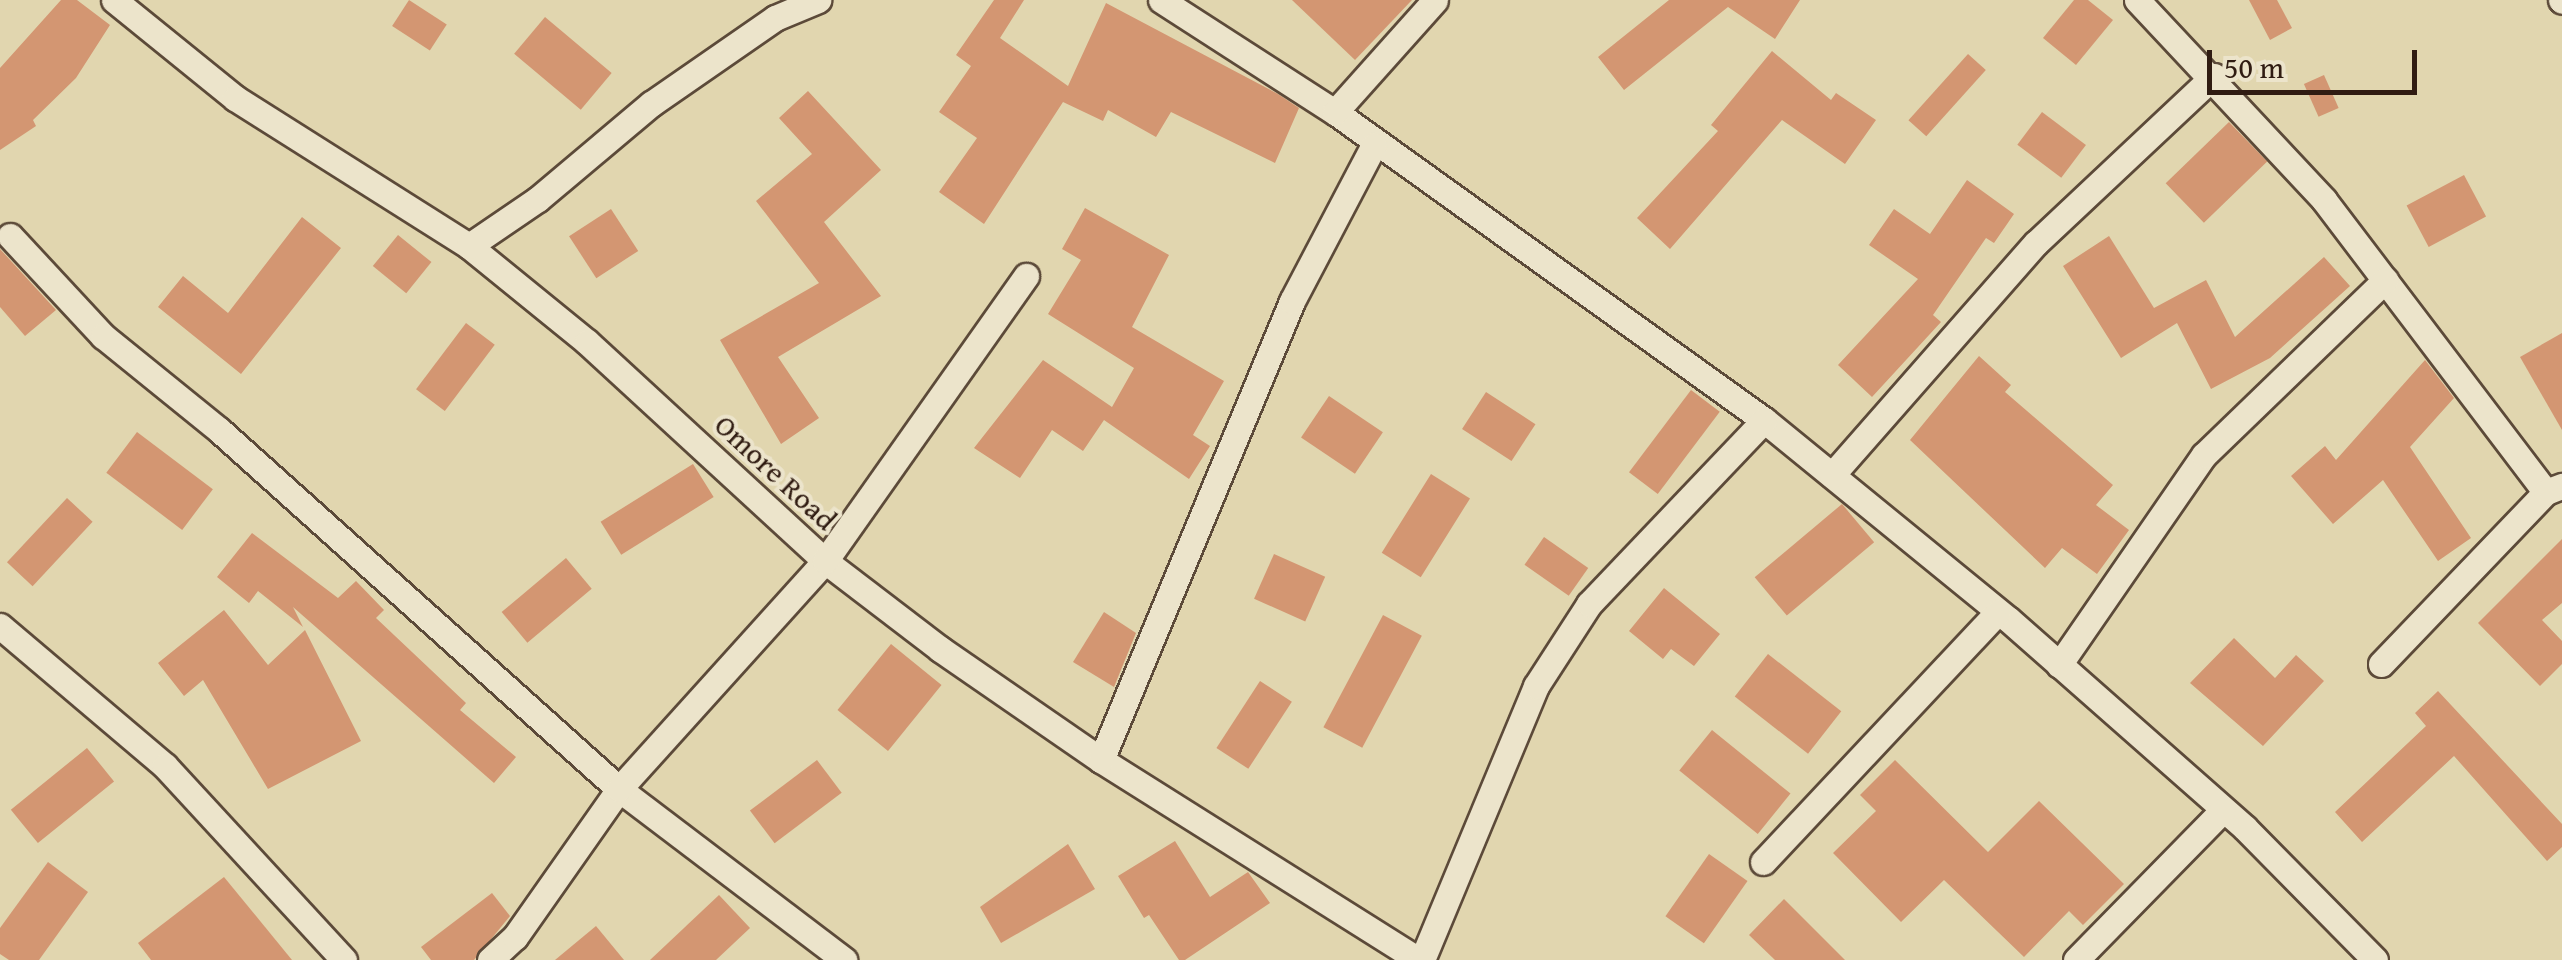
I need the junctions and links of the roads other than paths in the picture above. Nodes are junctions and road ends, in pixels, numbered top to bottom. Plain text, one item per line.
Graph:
1 (114, 0) edge
2 (818, 0) edge
3 (1160, 0) edge
4 (1435, 0) edge
5 (2137, 0) edge
6 (2214, 76) junction
7 (1335, 112) junction
8 (1374, 145) junction
9 (10, 236) dead end
10 (468, 246) junction
11 (1026, 276) dead end
12 (2385, 280) junction
13 (1764, 420) junction
14 (1832, 476) junction
15 (2554, 489) edge
16 (825, 561) junction
17 (1998, 612) junction
18 (0, 626) edge
19 (2059, 664) junction
20 (2381, 664) dead end
21 (1100, 760) junction
22 (619, 789) junction
23 (2224, 810) junction
24 (1763, 862) dead end
25 (344, 960) edge
26 (490, 960) edge
27 (844, 960) edge
28 (1420, 960) edge
29 (2076, 960) edge
30 (2375, 960) edge

1 - 10 street, Omore Road
2 - 10 street
3 - 7 street
4 - 7 street
5 - 6 street
6 - 12 street
6 - 14 street
7 - 8 street
8 - 13 street
8 - 21 street
9 - 22 street
10 - 16 street, Omore Road
11 - 16 street
12 - 15 street
12 - 19 street
13 - 14 street
13 - 28 street
14 - 17 street
15 - 20 street
16 - 21 street, Omore Road
16 - 22 street
17 - 19 street
17 - 24 street
18 - 25 street
19 - 23 street
21 - 28 street, Omore Road
22 - 26 street
22 - 27 street
23 - 29 street
23 - 30 street

